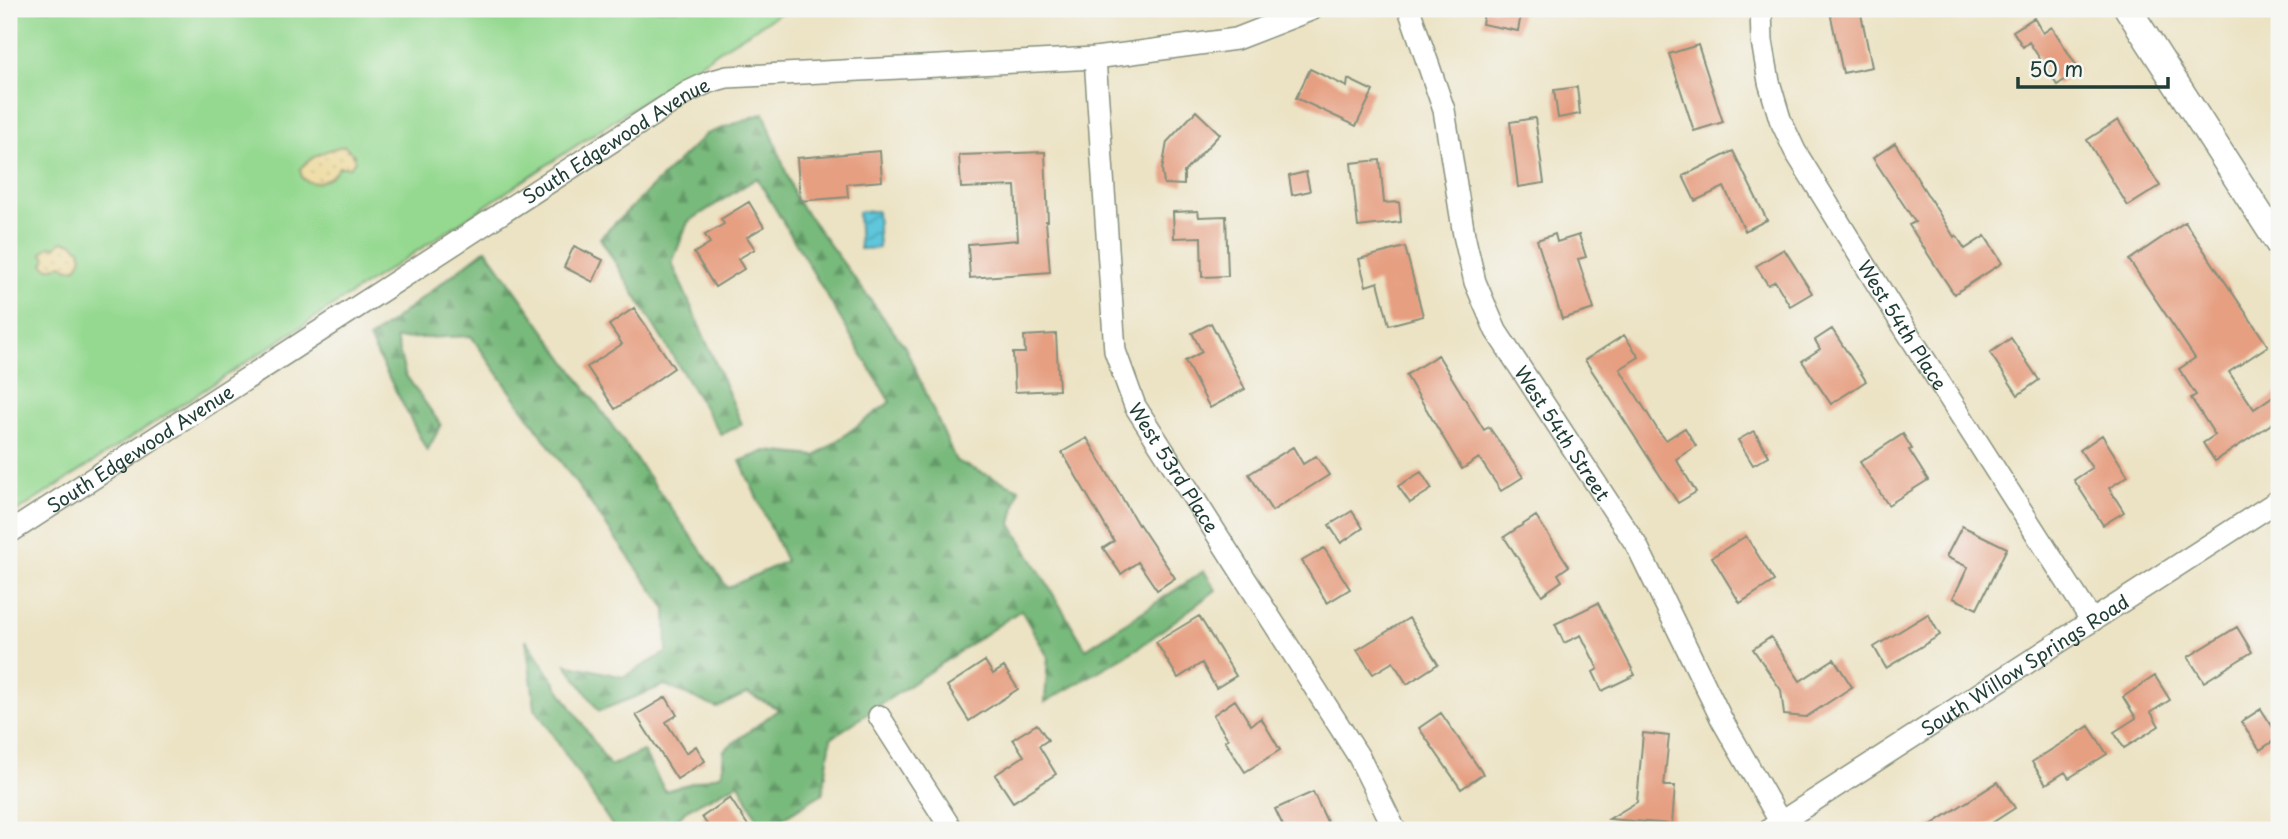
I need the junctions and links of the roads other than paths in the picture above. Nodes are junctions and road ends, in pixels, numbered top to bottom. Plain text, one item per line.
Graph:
1 (1313, 9) edge
2 (1409, 9) edge
3 (1761, 9) edge
4 (2129, 9) edge
5 (1095, 58) junction
6 (2279, 244) edge
7 (2279, 500) edge
8 (9, 533) edge
9 (2092, 621) junction
10 (879, 716) dead end
11 (1778, 828) edge
12 (952, 830) edge
13 (1395, 830) edge

1 - 5 street, South Edgewood Avenue
2 - 11 street, West 54th Street
3 - 9 street, West 54th Place
4 - 6 main road
5 - 8 street, South Edgewood Avenue
5 - 13 street, West 53rd Place
7 - 9 street, South Willow Springs Road
9 - 11 street, South Willow Springs Road
10 - 12 street

